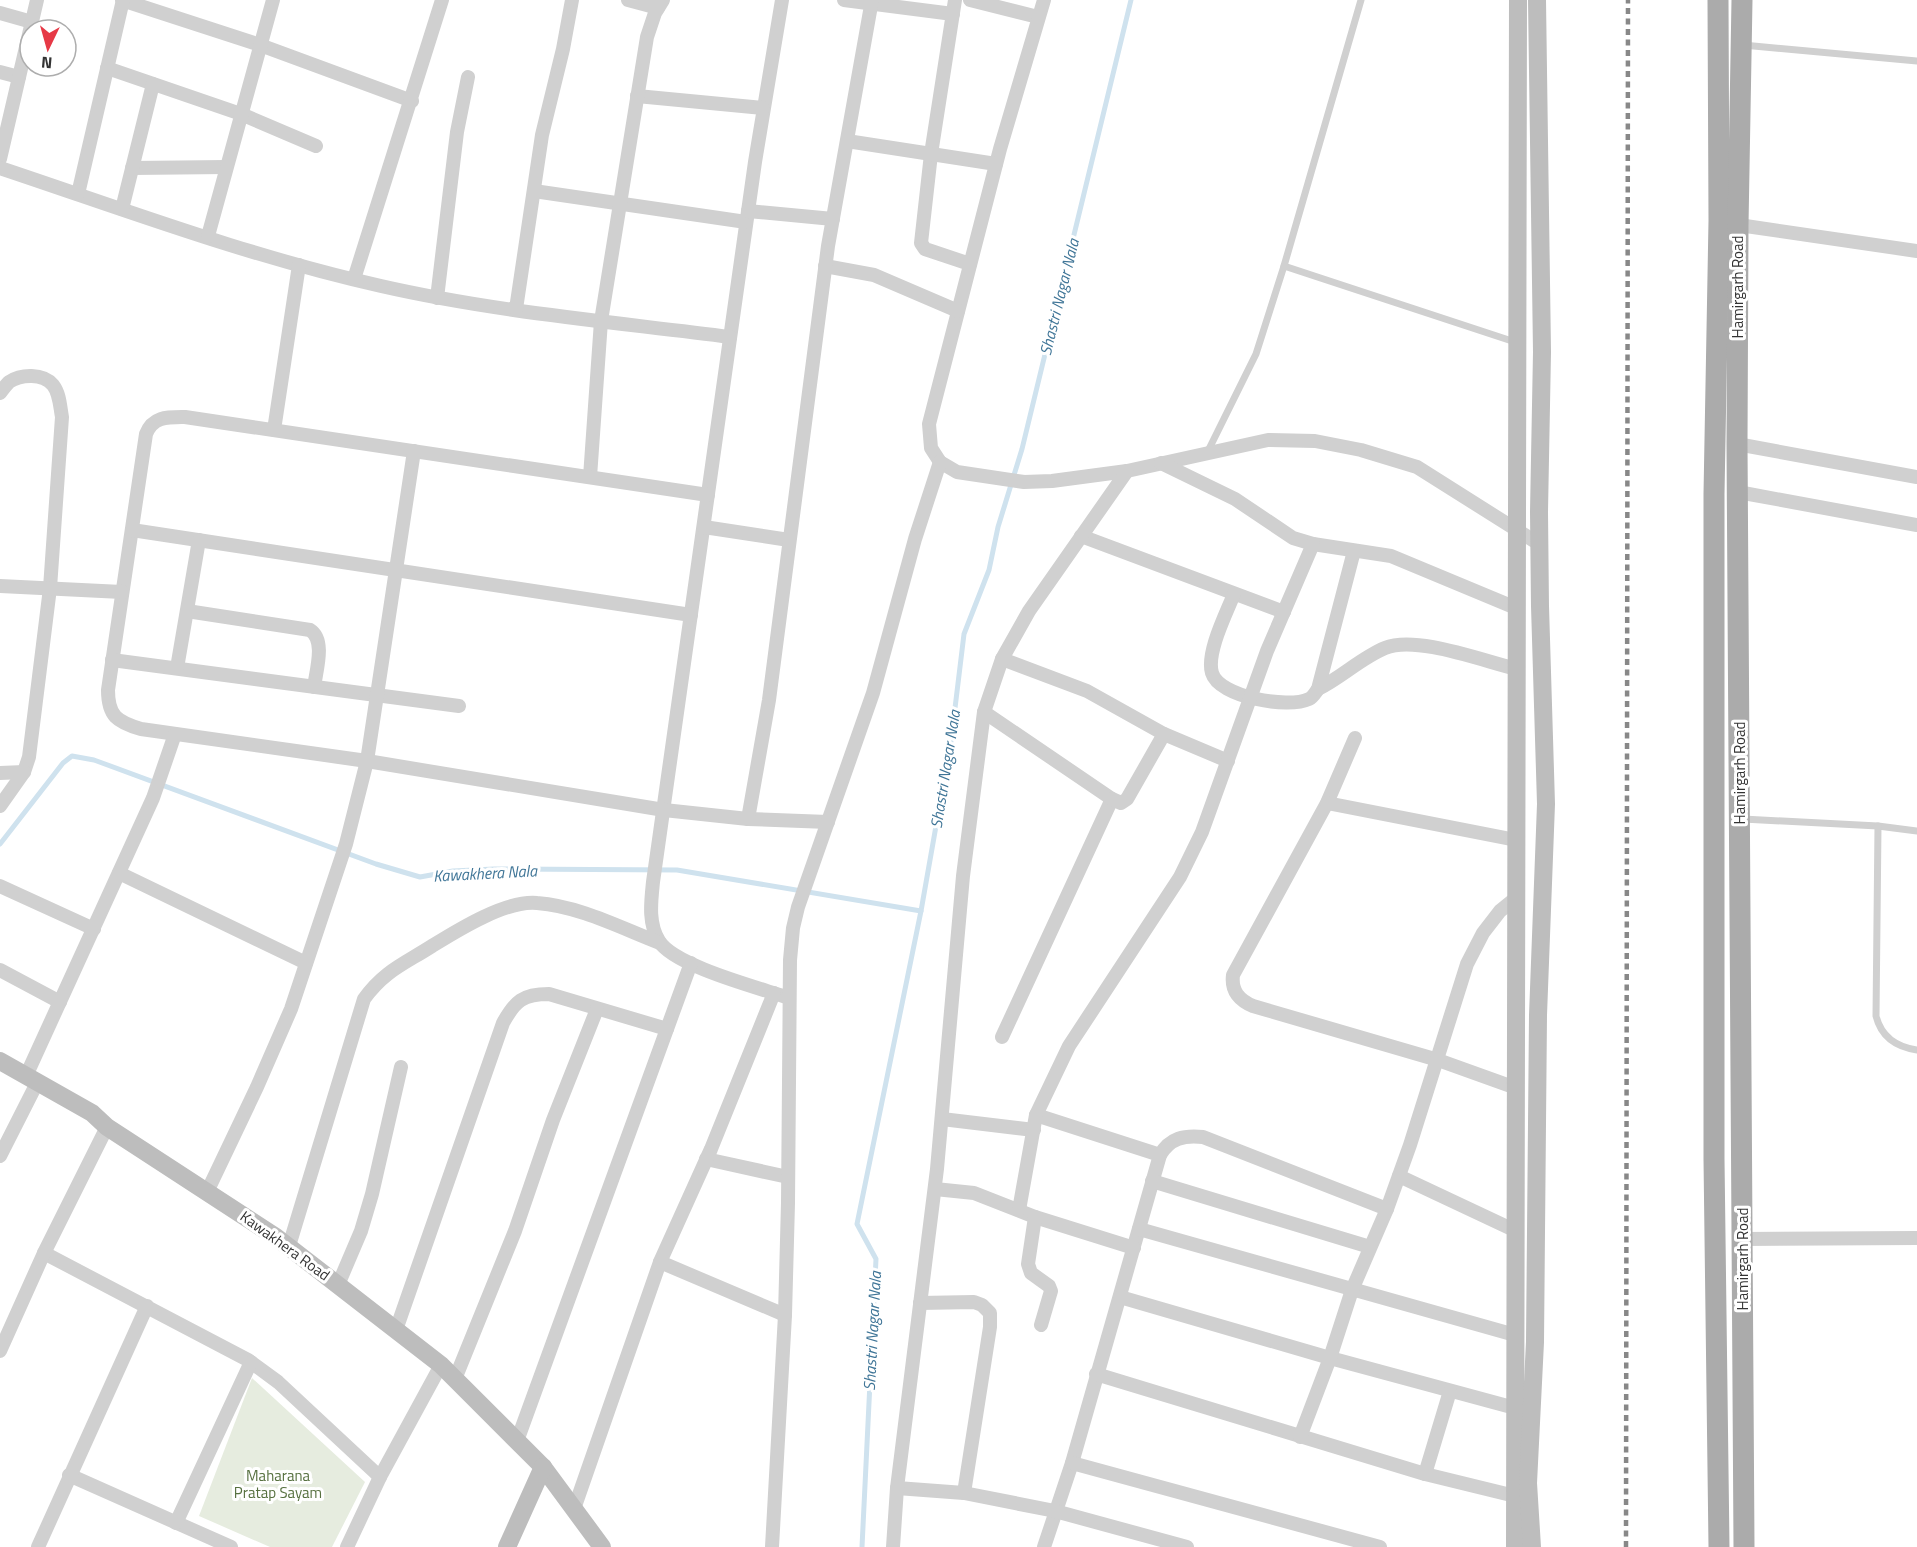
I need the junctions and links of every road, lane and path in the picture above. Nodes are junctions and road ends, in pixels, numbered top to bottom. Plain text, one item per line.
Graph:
1 (37, 0) edge
2 (122, 0) edge
3 (273, 0) edge
4 (442, 0) edge
5 (572, 0) edge
6 (628, 0) edge
7 (782, 0) edge
8 (844, 0) edge
9 (970, 0) edge
10 (1044, 0) edge
11 (1361, 0) edge
12 (1518, 0) edge
13 (1538, 0) edge
14 (1718, 0) edge
15 (1742, 0) edge
16 (872, 2) edge
17 (660, 4) edge
18 (954, 7) edge
19 (0, 13) edge
20 (1038, 17) junction
21 (18, 18) edge
22 (33, 18) edge
23 (260, 45) junction
24 (1742, 45) junction
25 (1917, 61) edge
26 (107, 68) junction
27 (0, 72) edge
28 (18, 77) edge
29 (468, 77) dead end
30 (19, 78) edge
31 (153, 84) junction
32 (637, 96) junction
33 (412, 101) junction
34 (763, 108) junction
35 (241, 114) junction
36 (847, 141) junction
37 (316, 146) dead end
38 (931, 154) junction
39 (0, 159) edge
40 (996, 164) junction
41 (226, 167) junction
42 (0, 168) edge
43 (132, 168) junction
44 (534, 191) junction
45 (78, 194) junction
46 (620, 203) junction
47 (122, 209) junction
48 (747, 217) junction
49 (833, 219) junction
50 (1728, 223) junction
51 (208, 236) junction
52 (1917, 251) edge
53 (970, 264) junction
54 (299, 265) junction
55 (825, 266) junction
56 (1284, 266) junction
57 (354, 279) junction
58 (437, 298) junction
59 (516, 309) junction
60 (958, 311) junction
61 (601, 321) junction
62 (730, 337) junction
63 (1517, 343) junction
64 (0, 393) edge
65 (274, 430) junction
66 (1737, 444) junction
67 (414, 451) junction
68 (1208, 453) junction
69 (940, 462) junction
70 (1161, 463) junction
71 (1127, 471) junction
72 (590, 477) junction
73 (1917, 477) edge
74 (1738, 492) junction
75 (708, 495) junction
76 (1917, 525) edge
77 (704, 527) junction
78 (1517, 529) junction
79 (132, 530) junction
80 (1081, 536) junction
81 (199, 540) junction
82 (789, 540) junction
83 (1313, 544) junction
84 (1539, 544) junction
85 (1354, 551) junction
86 (395, 571) junction
87 (0, 586) edge
88 (50, 588) junction
89 (123, 592) junction
90 (1233, 594) junction
91 (1516, 608) junction
92 (187, 611) junction
93 (1284, 612) junction
94 (691, 615) junction
95 (1002, 659) junction
96 (112, 660) junction
97 (177, 668) junction
98 (1516, 669) junction
99 (314, 687) junction
100 (1318, 689) junction
101 (377, 696) junction
102 (1251, 698) junction
103 (459, 706) dead end
104 (984, 712) junction
105 (175, 734) junction
106 (1164, 734) junction
107 (1355, 738) dead end
108 (367, 761) junction
109 (1228, 761) junction
110 (24, 772) junction
111 (0, 773) edge
112 (1112, 799) junction
113 (1327, 803) junction
114 (0, 806) edge
115 (664, 810) junction
116 (748, 819) junction
117 (1740, 819) junction
118 (828, 822) junction
119 (1878, 826) junction
120 (1917, 831) edge
121 (1516, 840) junction
122 (119, 873) junction
123 (0, 886) edge
124 (1516, 898) junction
125 (94, 929) junction
126 (660, 943) junction
127 (306, 963) junction
128 (691, 963) junction
129 (0, 970) edge
130 (774, 993) junction
131 (789, 998) junction
132 (60, 1002) junction
133 (597, 1009) junction
134 (667, 1029) junction
135 (1002, 1037) dead end
136 (1917, 1050) edge
137 (1438, 1060) junction
138 (0, 1061) edge
139 (401, 1067) dead end
140 (32, 1079) junction
141 (1516, 1088) junction
142 (1036, 1115) junction
143 (942, 1119) junction
144 (107, 1127) junction
145 (1034, 1130) junction
146 (1160, 1155) junction
147 (0, 1156) edge
148 (706, 1159) junction
149 (1399, 1176) junction
150 (788, 1177) junction
151 (1152, 1181) junction
152 (935, 1189) junction
153 (207, 1192) junction
154 (1387, 1209) junction
155 (1018, 1210) junction
156 (1035, 1217) junction
157 (1139, 1229) junction
158 (1515, 1231) junction
159 (1917, 1238) edge
160 (1743, 1239) junction
161 (289, 1246) junction
162 (1370, 1247) junction
163 (1134, 1248) junction
164 (44, 1253) junction
165 (660, 1262) junction
166 (338, 1285) junction
167 (1352, 1290) junction
168 (1120, 1297) junction
169 (920, 1303) junction
170 (147, 1306) junction
171 (785, 1315) junction
172 (1041, 1324) dead end
173 (396, 1330) junction
174 (1515, 1335) junction
175 (0, 1351) edge
176 (1330, 1358) junction
177 (250, 1362) junction
178 (441, 1365) junction
179 (1096, 1374) junction
180 (455, 1379) junction
181 (1450, 1391) junction
182 (1515, 1408) junction
183 (1300, 1437) junction
184 (517, 1441) junction
185 (1071, 1463) junction
186 (543, 1467) junction
187 (1425, 1474) junction
188 (69, 1475) junction
189 (380, 1477) junction
190 (897, 1488) junction
191 (964, 1493) junction
192 (1515, 1496) junction
193 (574, 1509) junction
194 (1055, 1511) junction
195 (176, 1523) junction
196 (38, 1547) edge
197 (231, 1547) edge
198 (347, 1547) edge
199 (507, 1547) edge
200 (602, 1547) edge
201 (772, 1547) edge
202 (892, 1547) edge
203 (1044, 1547) edge
204 (1187, 1547) edge
205 (1380, 1547) edge
206 (1515, 1547) edge
207 (1532, 1547) edge
208 (1719, 1547) edge
209 (1744, 1547) edge

1 - 22 street
2 - 23 street
2 - 26 street
3 - 23 street
4 - 33 street
5 - 44 street
6 - 17 street
7 - 34 street
8 - 16 street
9 - 20 street
10 - 20 street
11 - 56 lane
12 - 63 street
13 - 84 street
14 - 50 main road, Hamirgarh Road
15 - 24 main road, Hamirgarh Road
16 - 18 street
16 - 36 street
17 - 32 street
18 - 38 street
19 - 21 street
20 - 40 street
23 - 33 street
23 - 35 street
24 - 25 lane
24 - 50 main road, Hamirgarh Road
26 - 31 street
26 - 45 street
27 - 28 street
29 - 58 street
30 - 39 street
31 - 35 street
31 - 43 street
32 - 34 street
32 - 46 street
33 - 57 street
34 - 48 street
35 - 37 street
35 - 41 street
36 - 38 street
36 - 49 street
38 - 40 street
38 - 53 street
40 - 53 street
41 - 43 street
41 - 51 street
42 - 45 street
43 - 47 street
44 - 46 street
44 - 59 street
45 - 47 street
46 - 48 street
46 - 61 street
47 - 51 street
48 - 49 street
48 - 62 street
49 - 55 street
50 - 52 street
50 - 66 main road, Hamirgarh Road
50 - 208 main road, Hamirgarh Road
51 - 54 street
53 - 60 street
54 - 57 street
54 - 65 street
55 - 60 street
55 - 82 street
56 - 63 lane
56 - 68 lane
57 - 58 street
58 - 59 street
59 - 61 street
60 - 69 street
61 - 62 street
61 - 72 street
62 - 75 street
63 - 78 street
64 - 88 street
65 - 67 street
65 - 79 street
66 - 73 street
66 - 74 main road, Hamirgarh Road
67 - 72 street
67 - 86 street
68 - 70 street
68 - 78 street
69 - 71 street
69 - 118 street
70 - 71 street
70 - 83 street
71 - 80 street
72 - 75 street
74 - 76 street
74 - 117 main road, Hamirgarh Road
75 - 77 street
77 - 82 street
77 - 94 street
78 - 84 street
78 - 91 street
79 - 81 street
79 - 89 street
80 - 90 street
80 - 95 street
81 - 86 street
81 - 92 street
82 - 116 street
83 - 85 street
83 - 93 street
84 - 207 street
85 - 91 street
85 - 100 street
86 - 94 street
86 - 101 street
87 - 88 street
88 - 89 street
88 - 110 street
89 - 96 street
90 - 93 street
90 - 102 street
91 - 98 street
92 - 97 street
92 - 99 street
93 - 102 street
94 - 115 street
95 - 104 street
95 - 106 street
96 - 97 street
96 - 105 street
97 - 99 street
98 - 100 street
98 - 121 street
99 - 101 street
100 - 102 street
101 - 103 street
101 - 108 street
102 - 109 street
104 - 112 street
104 - 143 street
105 - 108 street
105 - 122 street
106 - 109 street
106 - 112 street
107 - 113 street
108 - 115 street
108 - 127 street
109 - 142 street
110 - 111 street
110 - 114 street
112 - 135 street
113 - 121 street
113 - 137 street
115 - 116 street
115 - 126 street
116 - 118 street
117 - 119 lane
117 - 160 main road, Hamirgarh Road
118 - 131 street
119 - 120 lane
119 - 136 lane
121 - 124 street
122 - 125 street
122 - 127 street
123 - 125 street
124 - 137 street
124 - 141 street
125 - 132 street
126 - 128 street
126 - 161 street
127 - 153 street
128 - 130 street
128 - 134 street
129 - 132 street
130 - 131 street
130 - 148 street
131 - 150 street
132 - 140 street
133 - 134 street
133 - 173 street
133 - 180 street
134 - 184 street
137 - 141 street
137 - 149 street
138 - 140 street, Kawakhera Road
139 - 166 street
140 - 144 street, Kawakhera Road
140 - 147 street
141 - 158 street
142 - 145 street
142 - 146 street
143 - 145 street
143 - 152 street
144 - 153 street, Kawakhera Road
144 - 164 street
145 - 155 street
146 - 151 street
146 - 154 street
148 - 150 street
148 - 165 street
149 - 154 street
149 - 158 street
150 - 171 street
151 - 157 street
151 - 162 street
152 - 155 street
152 - 169 street
153 - 161 street, Kawakhera Road
154 - 162 street
155 - 156 street
156 - 163 street
156 - 172 street
157 - 163 street
157 - 167 street
158 - 174 street
159 - 160 street
160 - 209 main road, Hamirgarh Road
161 - 166 street, Kawakhera Road
162 - 167 street
163 - 168 street
164 - 170 street
164 - 175 street
165 - 171 street
165 - 193 street
166 - 173 street, Kawakhera Road
167 - 174 street
167 - 176 street
168 - 176 street
168 - 179 street
169 - 190 street
169 - 191 street
170 - 177 street
170 - 188 street
171 - 201 street
173 - 178 street, Kawakhera Road
174 - 182 street
176 - 181 street
176 - 183 street
177 - 189 street
177 - 195 street
178 - 180 street, Kawakhera Road
178 - 189 street
179 - 183 street
179 - 185 street
180 - 184 street, Kawakhera Road
181 - 182 street
181 - 187 street
182 - 192 street
183 - 187 street
184 - 186 street, Kawakhera Road
185 - 194 street
185 - 205 street
186 - 193 street, Kawakhera Road
186 - 199 street
187 - 192 street
188 - 195 street
188 - 196 street
189 - 198 street
190 - 191 street
190 - 202 street
191 - 194 street
192 - 206 street
193 - 200 street, Kawakhera Road
194 - 203 street
194 - 204 street
195 - 197 street

